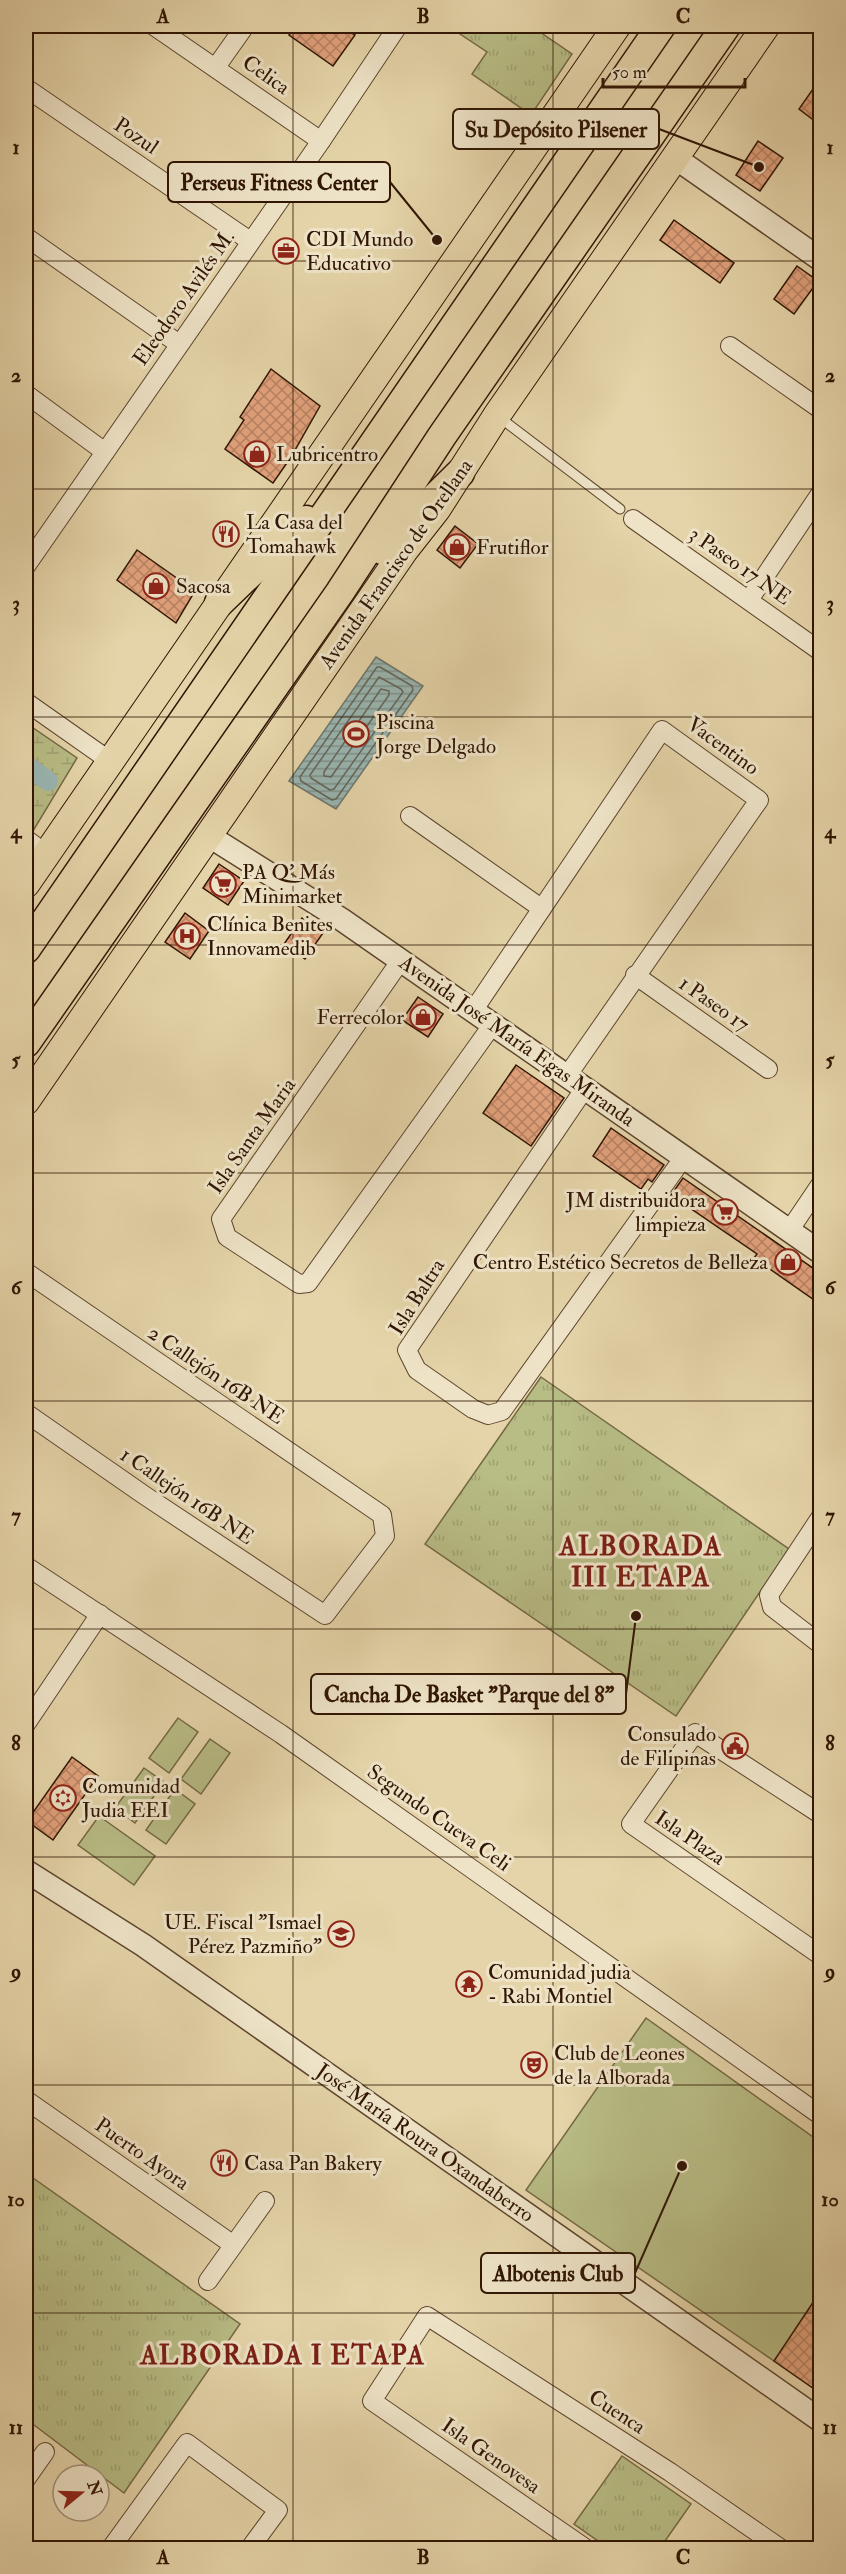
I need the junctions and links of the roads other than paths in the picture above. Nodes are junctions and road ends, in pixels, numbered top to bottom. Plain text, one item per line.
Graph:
1 (154, 26) edge
2 (245, 26) edge
3 (398, 26) edge
4 (617, 26) edge
5 (661, 26) edge
6 (726, 26) edge
7 (766, 26) edge
8 (216, 67) junction
9 (26, 88) edge
10 (321, 141) junction
11 (674, 157) junction
12 (26, 237) edge
13 (250, 241) junction
14 (820, 259) edge
15 (179, 344) junction
16 (730, 346) dead end
17 (26, 394) edge
18 (820, 409) edge
19 (497, 415) junction
20 (105, 452) junction
21 (460, 473) junction
22 (346, 482) junction
23 (820, 494) edge
24 (626, 514) joint
25 (29, 554) edge
26 (340, 592) junction
27 (749, 600) junction
28 (219, 603) junction
29 (820, 651) edge
30 (26, 702) edge
31 (110, 761) junction
32 (410, 816) dead end
33 (209, 836) junction
34 (36, 847) edge
35 (26, 884) edge
36 (541, 908) junction
37 (26, 949) edge
38 (401, 960) junction
39 (635, 975) junction
40 (52, 1005) junction
41 (473, 1011) junction
42 (493, 1024) junction
43 (26, 1043) edge
44 (26, 1060) edge
45 (768, 1069) dead end
46 (576, 1082) junction
47 (26, 1101) edge
48 (684, 1157) junction
49 (820, 1185) edge
50 (789, 1231) junction
51 (820, 1252) edge
52 (26, 1272) edge
53 (26, 1413) edge
54 (820, 1518) edge
55 (26, 1566) edge
56 (100, 1614) junction
57 (325, 1615) joint
58 (820, 1644) edge
59 (26, 1724) edge
60 (820, 1814) edge
61 (26, 1871) edge
62 (820, 1954) edge
63 (26, 2100) edge
64 (820, 2115) edge
65 (265, 2201) dead end
66 (232, 2244) junction
67 (208, 2281) dead end
68 (427, 2316) joint
69 (820, 2420) edge
70 (45, 2452) dead end
71 (26, 2479) edge
72 (111, 2548) edge
73 (250, 2548) edge
74 (585, 2548) edge
75 (780, 2548) edge

1 - 8 street, Celica
2 - 8 street
3 - 10 street, Eleodoro Avilés M.
4 - 28 main road
5 - 22 highway
6 - 26 highway, Avenida Francisco de Orellana
7 - 11 main road, Avenida Francisco de Orellana
8 - 10 street, Celica
9 - 13 street, Pozul
10 - 13 street, Eleodoro Avilés M.
11 - 14 street
11 - 19 main road, Avenida Francisco de Orellana
12 - 15 street
13 - 15 street, Eleodoro Avilés M.
15 - 20 street, Eleodoro Avilés M.
16 - 18 street
17 - 20 street
19 - 21 main road, Avenida Francisco de Orellana
19 - 24 lane, 3 Paseo 17 NE
20 - 25 street, Eleodoro Avilés M.
21 - 26 highway
21 - 33 main road, Avenida Francisco de Orellana
22 - 28 highway
22 - 37 highway
23 - 27 street
24 - 27 street, 3 Paseo 17 NE
26 - 40 highway, Avenida Francisco de Orellana
27 - 29 street, 3 Paseo 17 NE
28 - 31 main road
30 - 31 street
31 - 34 main road
32 - 36 street
33 - 38 street, Avenida José María Egas Miranda
33 - 47 main road, Avenida Francisco de Orellana
34 - 35 main road
36 - 39 street, Vacentino
36 - 41 street, Vacentino
38 - 41 street, Avenida José María Egas Miranda
38 - 42 street, Isla Santa Maria
39 - 45 street, 1 Paseo 17
39 - 46 street, Vacentino
40 - 43 highway, Avenida Francisco de Orellana
40 - 44 highway
41 - 42 street, Avenida José María Egas Miranda
42 - 46 street, Avenida José María Egas Miranda
46 - 48 street, Avenida José María Egas Miranda
46 - 48 street, Isla Baltra
48 - 50 street, Avenida José María Egas Miranda
49 - 50 street
50 - 51 street, Avenida José María Egas Miranda
52 - 57 street, 2 Callejón 16B NE
53 - 57 street, 1 Callejón 16B NE
54 - 58 street
55 - 56 street, Segundo Cueva Celi
56 - 59 street
56 - 64 street, Segundo Cueva Celi
60 - 62 street, Isla Plaza
61 - 69 street, José María Roura Oxandaberro
63 - 66 street, Puerto Ayora
65 - 66 street
66 - 67 street
68 - 74 street, Isla Genovesa
68 - 75 street, Cuenca
70 - 71 street
72 - 73 street

